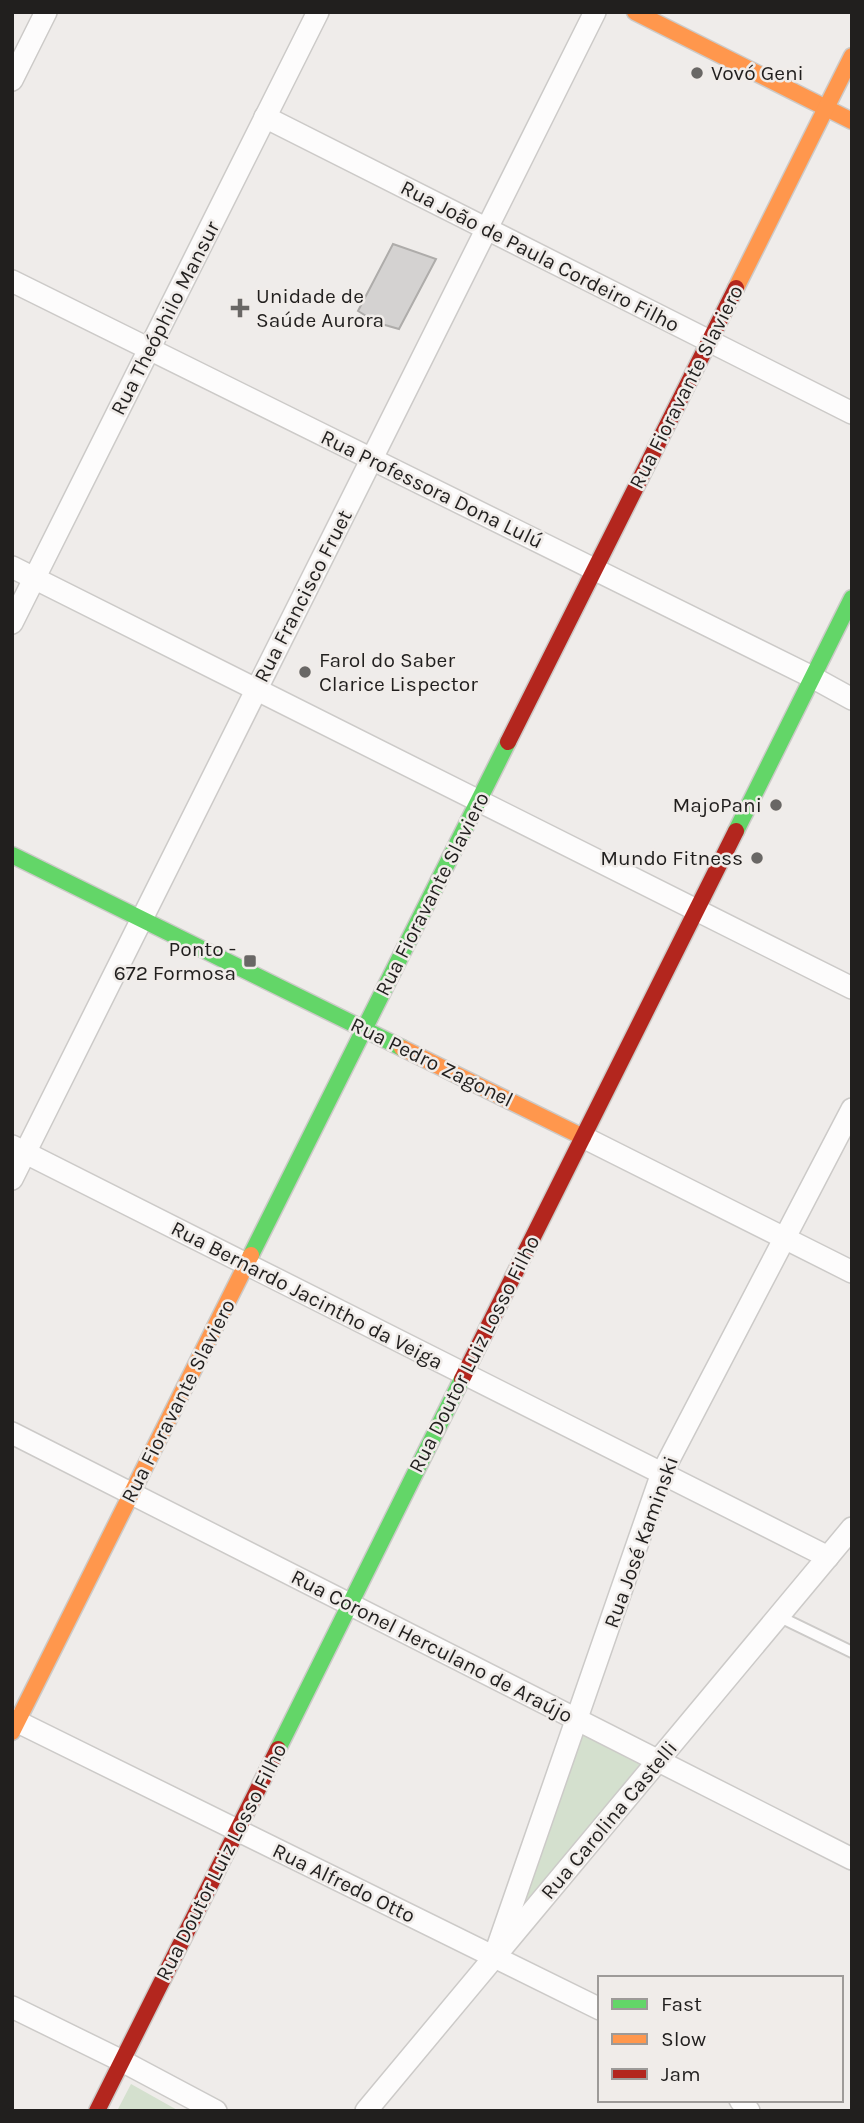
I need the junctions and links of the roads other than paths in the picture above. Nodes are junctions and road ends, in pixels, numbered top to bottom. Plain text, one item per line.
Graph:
1 (46, 12) edge
2 (318, 12) edge
3 (595, 12) edge
4 (635, 12) edge
5 (852, 56) edge
6 (12, 80) edge
7 (826, 108) junction
8 (265, 117) junction
9 (852, 121) edge
10 (487, 229) junction
11 (12, 281) edge
12 (709, 341) junction
13 (149, 349) junction
14 (852, 413) edge
15 (372, 459) junction
16 (12, 567) edge
17 (594, 569) junction
18 (35, 578) junction
19 (852, 598) edge
20 (12, 623) edge
21 (812, 677) junction
22 (257, 690) junction
23 (852, 699) edge
24 (479, 801) junction
25 (12, 855) edge
26 (696, 910) junction
27 (142, 919) junction
28 (852, 988) edge
29 (364, 1029) junction
30 (852, 1109) edge
31 (583, 1137) junction
32 (19, 1149) edge
33 (12, 1179) edge
34 (785, 1237) junction
35 (247, 1264) junction
36 (852, 1272) edge
37 (464, 1374) junction
38 (12, 1433) edge
39 (662, 1474) junction
40 (131, 1494) junction
41 (852, 1528) edge
42 (828, 1557) junction
43 (349, 1605) junction
44 (778, 1616) junction
45 (852, 1652) edge
46 (577, 1720) junction
47 (14, 1724) edge
48 (658, 1761) junction
49 (237, 1830) junction
50 (852, 1860) edge
51 (494, 1957) junction
52 (12, 2007) edge
53 (598, 2008) edge
54 (122, 2061) junction
55 (97, 2111) edge
56 (216, 2111) edge
57 (366, 2111) edge

1 - 6 street
2 - 8 street, Rua Theóphilo Mansur
3 - 10 street, Rua Francisco Fruet
4 - 7 street
5 - 7 street, Rua Fioravante Slaviero
7 - 9 street
7 - 12 street, Rua Fioravante Slaviero
8 - 10 street, Rua João de Paula Cordeiro Filho
8 - 13 street, Rua Theóphilo Mansur
10 - 12 street, Rua João de Paula Cordeiro Filho
10 - 15 street, Rua Francisco Fruet
11 - 13 street, Rua Professora Dona Lulú
12 - 14 street, Rua João de Paula Cordeiro Filho
12 - 17 street, Rua Fioravante Slaviero
13 - 15 street, Rua Professora Dona Lulú
13 - 18 street, Rua Theóphilo Mansur
15 - 17 street, Rua Professora Dona Lulú
15 - 22 street, Rua Francisco Fruet
16 - 18 street
17 - 21 street, Rua Professora Dona Lulú
17 - 24 street, Rua Fioravante Slaviero
18 - 20 street, Rua Theóphilo Mansur
18 - 22 street
19 - 21 street, Rua Doutor Luiz Losso Filho
21 - 23 street, Rua Professora Dona Lulú
21 - 26 street, Rua Doutor Luiz Losso Filho
22 - 24 street
22 - 27 street, Rua Francisco Fruet
24 - 26 street
24 - 29 street, Rua Fioravante Slaviero
25 - 27 street, Rua Pedro Zagonel
26 - 28 street
26 - 31 street, Rua Doutor Luiz Losso Filho
27 - 29 street, Rua Pedro Zagonel
27 - 32 street, Rua Francisco Fruet
29 - 31 street, Rua Pedro Zagonel
29 - 35 street, Rua Fioravante Slaviero
30 - 34 street, Rua José Kaminski
31 - 34 street, Rua Pedro Zagonel
31 - 37 street, Rua Doutor Luiz Losso Filho
32 - 33 street, Rua Francisco Fruet
32 - 35 street, Rua Bernardo Jacintho da Veiga
34 - 36 street, Rua Pedro Zagonel
34 - 39 street, Rua José Kaminski
35 - 37 street, Rua Bernardo Jacintho da Veiga
35 - 40 street, Rua Fioravante Slaviero
37 - 39 street, Rua Bernardo Jacintho da Veiga
37 - 43 street, Rua Doutor Luiz Losso Filho
38 - 40 street, Rua Coronel Herculano de Araújo
39 - 42 street, Rua Bernardo Jacintho da Veiga
39 - 46 street, Rua José Kaminski
40 - 43 street, Rua Coronel Herculano de Araújo
40 - 47 street, Rua Fioravante Slaviero
41 - 42 street, Rua Carolina Castelli
42 - 44 street, Rua Carolina Castelli
43 - 46 street, Rua Coronel Herculano de Araújo
43 - 49 street, Rua Doutor Luiz Losso Filho
44 - 45 lane
44 - 48 street, Rua Carolina Castelli
46 - 48 street, Rua Coronel Herculano de Araújo
46 - 51 street, Rua José Kaminski
47 - 49 street, Rua Alfredo Otto
48 - 50 street, Rua Coronel Herculano de Araújo
48 - 51 street, Rua Carolina Castelli
49 - 51 street, Rua Alfredo Otto
49 - 54 street, Rua Doutor Luiz Losso Filho
51 - 53 street, Rua Alfredo Otto
51 - 57 street, Rua Carolina Castelli
52 - 54 street
54 - 55 street, Rua Doutor Luiz Losso Filho
54 - 56 street

